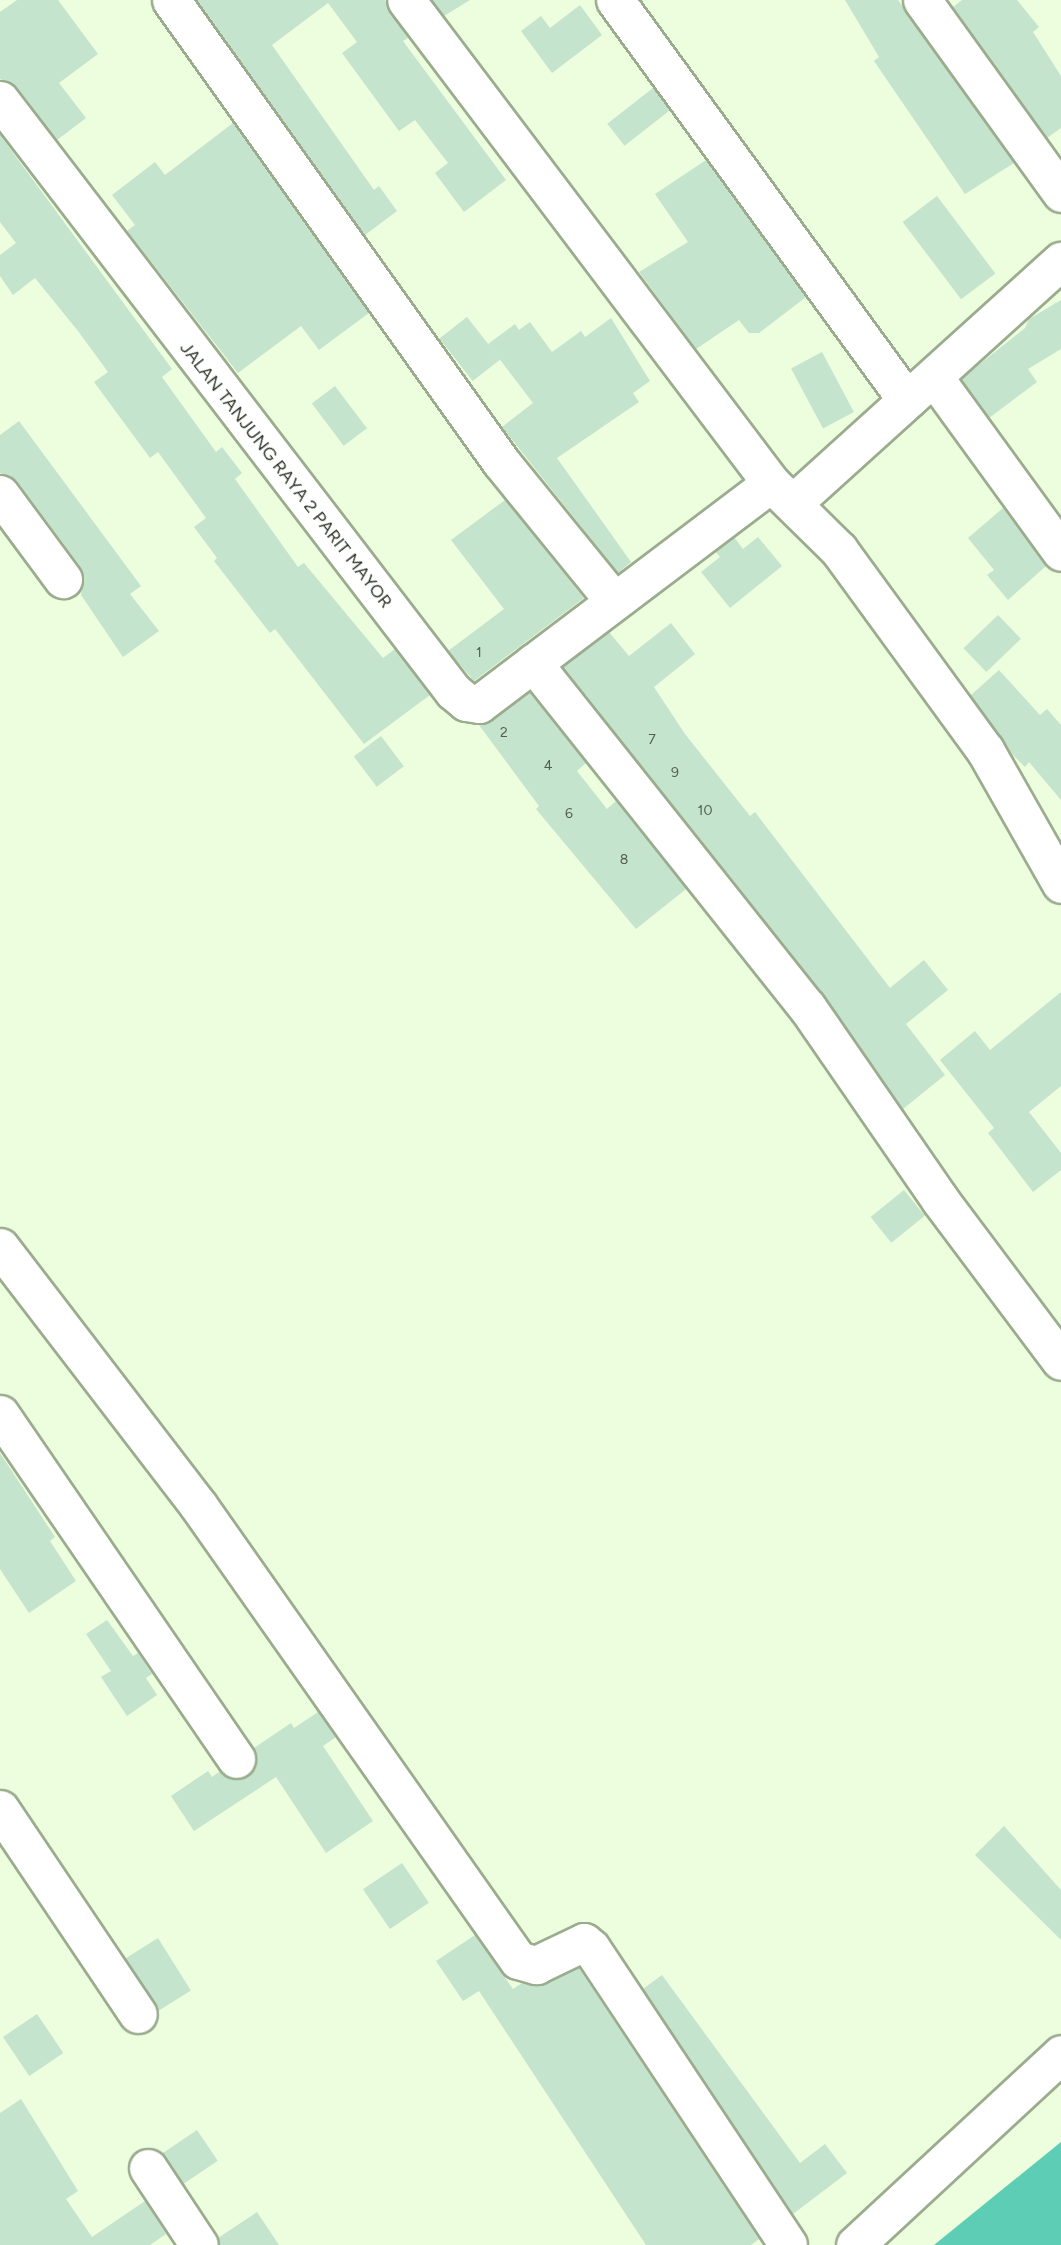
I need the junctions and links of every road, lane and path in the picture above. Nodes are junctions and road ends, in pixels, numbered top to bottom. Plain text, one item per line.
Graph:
1 (171, 0) edge
2 (406, 0) edge
3 (615, 0) edge
4 (922, 0) edge
5 (0, 100) edge
6 (1061, 193) edge
7 (1061, 261) edge
8 (921, 388) junction
9 (783, 492) junction
10 (0, 494) edge
11 (1061, 552) edge
12 (63, 579) dead end
13 (613, 600) junction
14 (533, 663) junction
15 (1061, 884) edge
16 (0, 1247) edge
17 (1061, 1361) edge
18 (0, 1414) edge
19 (236, 1759) dead end
20 (0, 1809) edge
21 (138, 2014) dead end
22 (1061, 2054) edge
23 (148, 2168) dead end
24 (199, 2245) edge
25 (788, 2245) edge
26 (855, 2245) edge

1 - 13 street
2 - 9 street
3 - 8 street
4 - 6 street
5 - 14 street, JALAN TANJUNG RAYA 2 PARIT MAYOR
7 - 8 street, JALAN TANJUNG RAYA 2 PARIT MAYOR
8 - 9 street, JALAN TANJUNG RAYA 2 PARIT MAYOR
8 - 11 street
9 - 13 street, JALAN TANJUNG RAYA 2 PARIT MAYOR
9 - 15 street
10 - 12 street
13 - 14 street, JALAN TANJUNG RAYA 2 PARIT MAYOR
14 - 17 street
16 - 25 street
18 - 19 street
20 - 21 street
22 - 26 street
23 - 24 street

